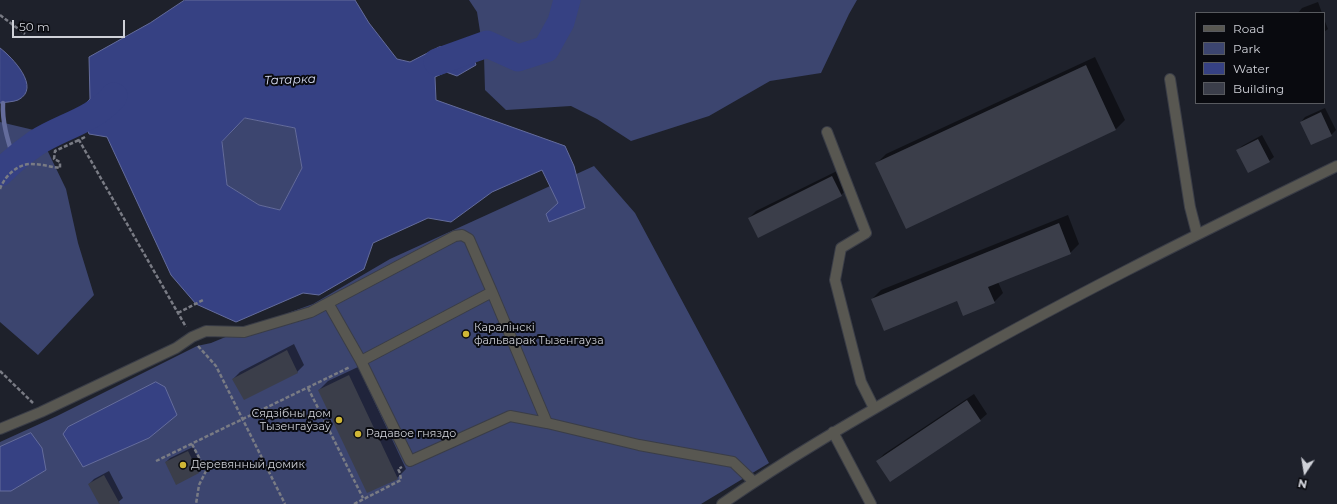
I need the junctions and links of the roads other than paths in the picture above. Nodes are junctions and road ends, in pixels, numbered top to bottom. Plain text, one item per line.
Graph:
1 (1170, 79) dead end
2 (828, 132) dead end
3 (1337, 166) edge
4 (1197, 234) junction
5 (492, 292) junction
6 (328, 303) junction
7 (361, 361) junction
8 (874, 408) junction
9 (547, 423) junction
10 (0, 429) edge
11 (833, 432) junction
12 (754, 482) junction
13 (722, 504) edge
14 (871, 504) edge

1 - 4 street
2 - 8 street
3 - 4 street
4 - 8 street
5 - 6 street
5 - 7 street
5 - 9 street
6 - 7 street
6 - 10 street
7 - 9 street
8 - 11 street
9 - 12 street
11 - 12 street
11 - 14 street
12 - 13 street

